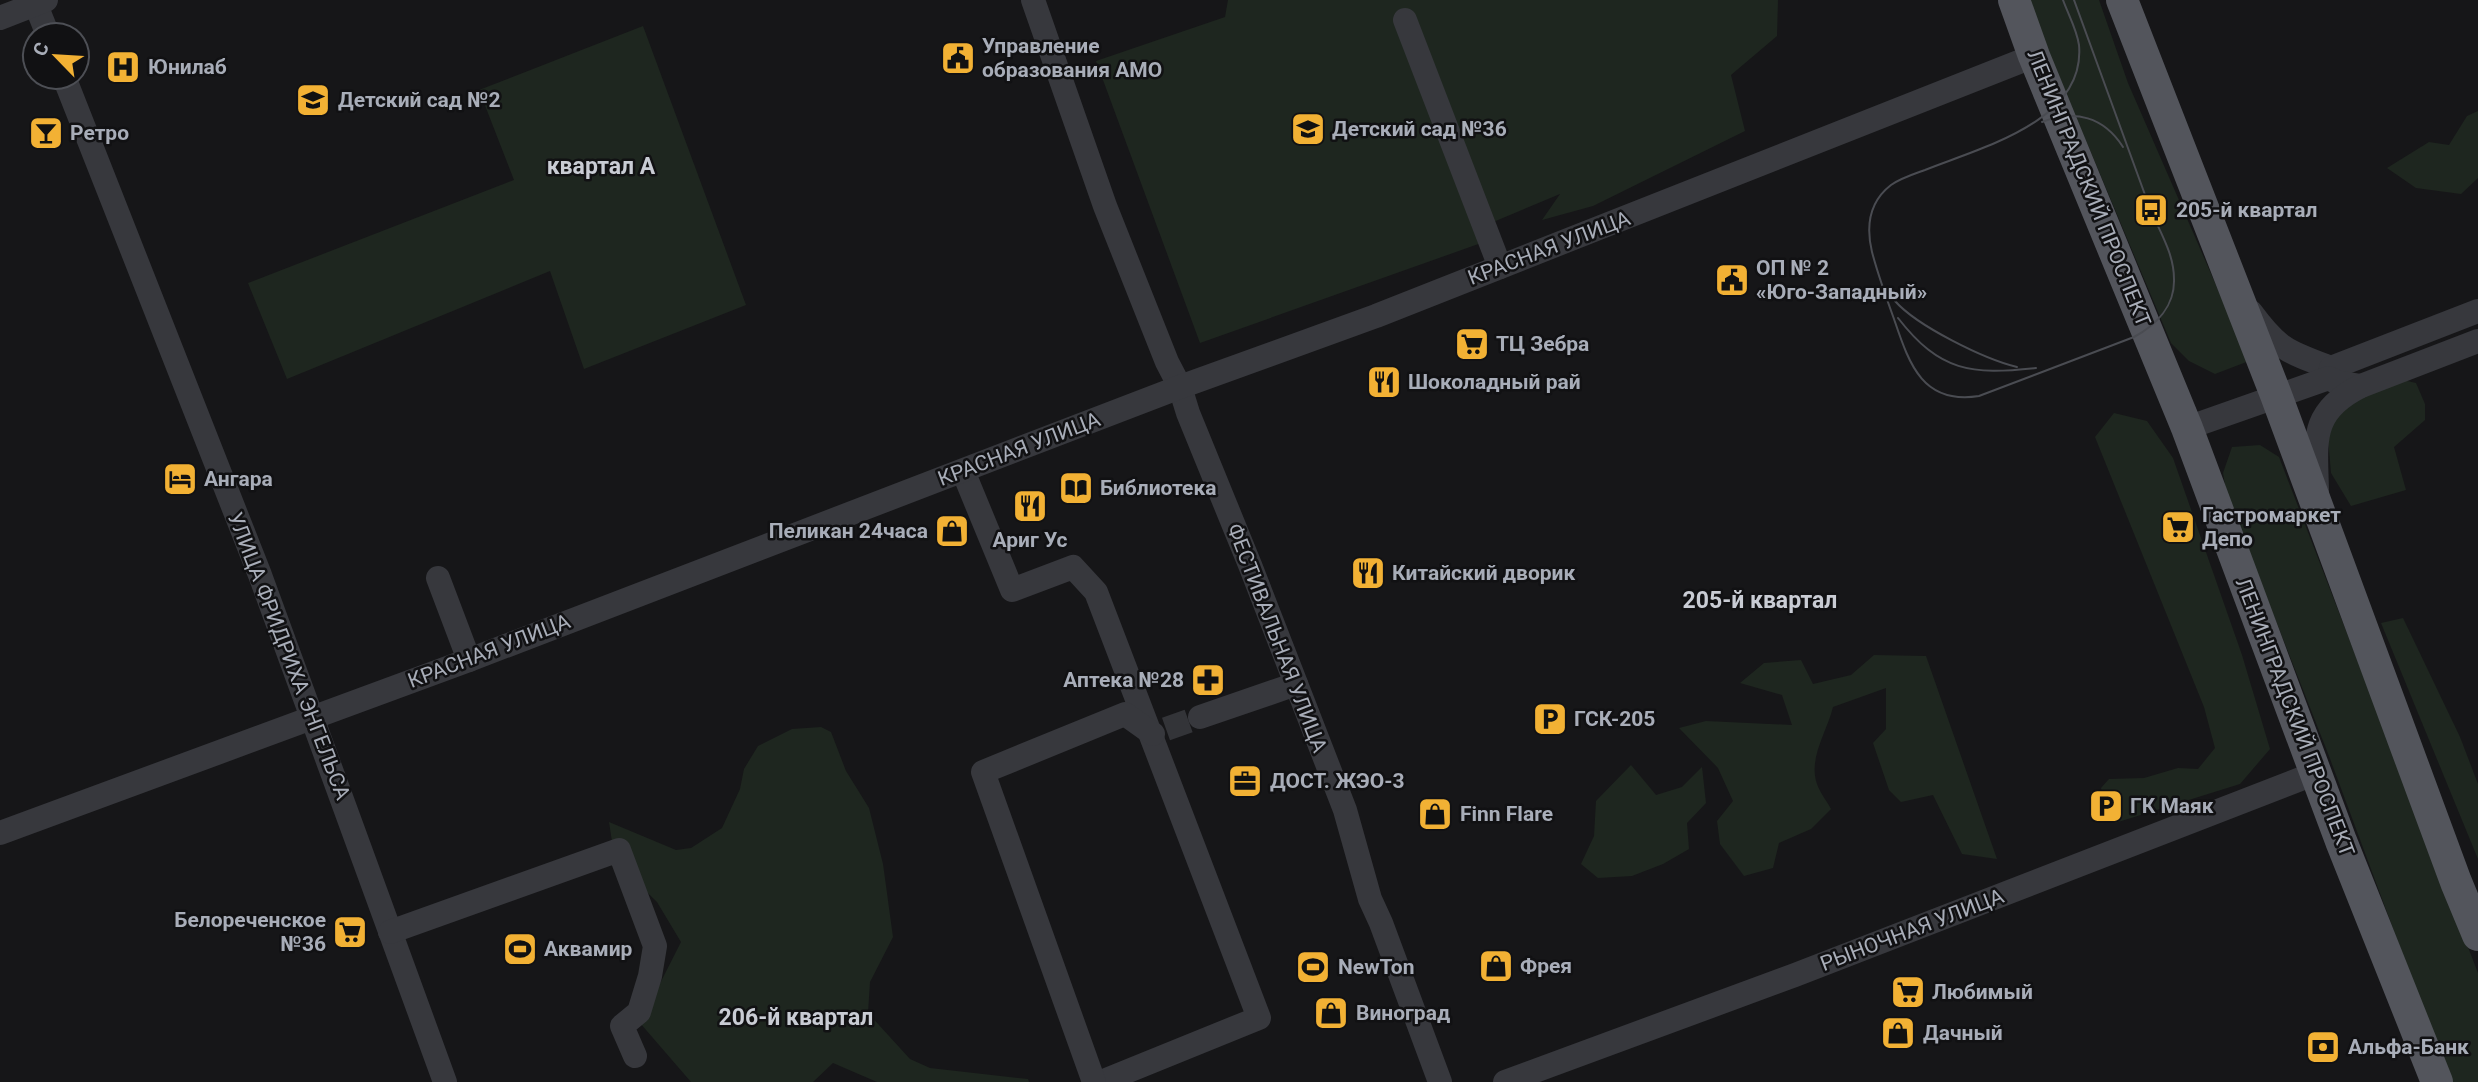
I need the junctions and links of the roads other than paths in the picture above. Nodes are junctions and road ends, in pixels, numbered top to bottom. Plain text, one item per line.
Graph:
1 (1033, 0) edge
2 (2014, 0) edge
3 (2122, 0) edge
4 (38, 1) edge
5 (0, 18) edge
6 (1405, 20) dead end
7 (44, 21) edge
8 (2034, 56) junction
9 (70, 91) edge
10 (1500, 267) junction
11 (2230, 278) junction
12 (2478, 311) edge
13 (2478, 341) edge
14 (2330, 373) junction
15 (2361, 386) junction
16 (1180, 387) junction
17 (2276, 396) junction
18 (2187, 428) junction
19 (963, 471) junction
20 (2317, 507) junction
21 (438, 578) dead end
22 (469, 660) junction
23 (1296, 684) junction
24 (313, 716) junction
25 (1200, 717) tunnel mouth
26 (1159, 732) junction
27 (2316, 774) junction
28 (0, 833) edge
29 (390, 932) junction
30 (2478, 935) edge
31 (635, 1056) dead end
32 (445, 1082) edge
33 (1094, 1082) edge
34 (1101, 1082) edge
35 (1440, 1082) edge
36 (1506, 1082) edge
37 (2437, 1082) edge

1 - 16 street, ФЕСТИВАЛЬНАЯ УЛИЦА
2 - 8 main road, ЛЕНИНГРАДСКИЙ ПРОСПЕКТ
3 - 11 main road
4 - 5 street
4 - 7 street
6 - 10 street
8 - 10 street, КРАСНАЯ УЛИЦА
8 - 18 main road, ЛЕНИНГРАДСКИЙ ПРОСПЕКТ
9 - 24 street, УЛИЦА ФРИДРИХА ЭНГЕЛЬСА
10 - 16 street, КРАСНАЯ УЛИЦА
11 - 14 street
11 - 17 main road
12 - 14 street
13 - 15 street
14 - 15 street
14 - 17 street
15 - 20 street
16 - 19 street, КРАСНАЯ УЛИЦА
16 - 23 street, ФЕСТИВАЛЬНАЯ УЛИЦА
17 - 18 street
17 - 20 main road
18 - 27 main road, ЛЕНИНГРАДСКИЙ ПРОСПЕКТ
19 - 22 street, КРАСНАЯ УЛИЦА
19 - 26 street
20 - 30 main road
21 - 22 street
22 - 24 street, КРАСНАЯ УЛИЦА
23 - 25 street
23 - 35 street, ФЕСТИВАЛЬНАЯ УЛИЦА
24 - 28 street, КРАСНАЯ УЛИЦА
24 - 29 street, УЛИЦА ФРИДРИХА ЭНГЕЛЬСА
26 - 33 street
26 - 34 street
27 - 36 street, РЫНОЧНАЯ УЛИЦА
27 - 37 main road, ЛЕНИНГРАДСКИЙ ПРОСПЕКТ
29 - 31 street
29 - 32 street, УЛИЦА ФРИДРИХА ЭНГЕЛЬСА

